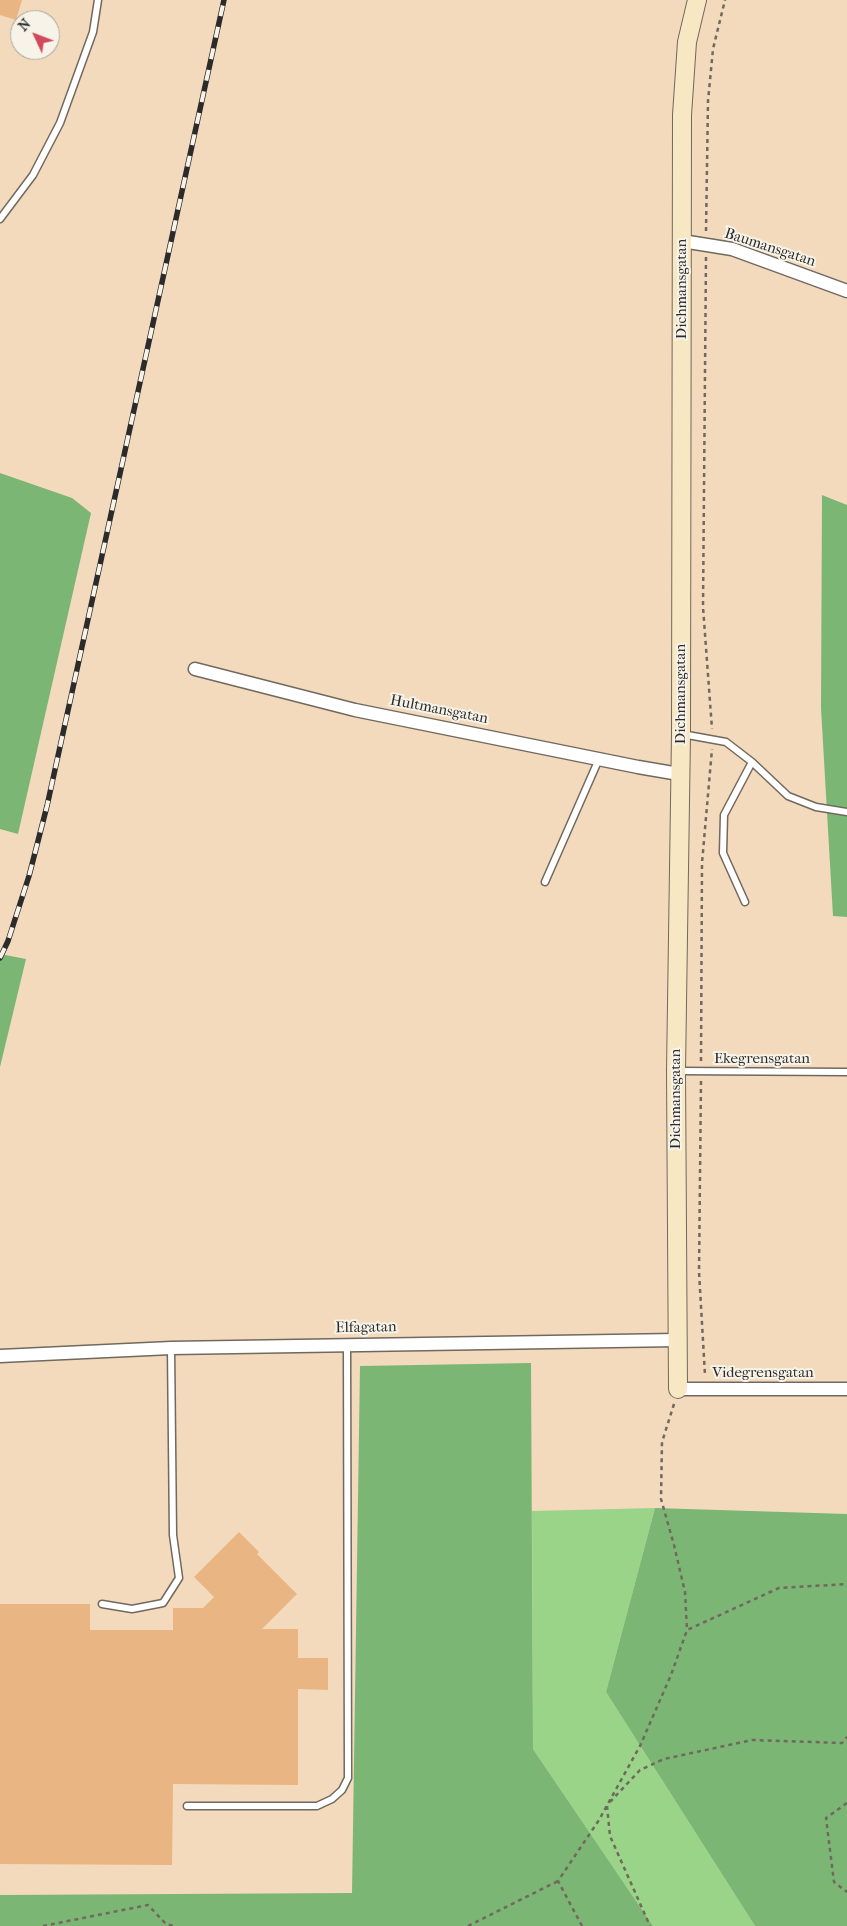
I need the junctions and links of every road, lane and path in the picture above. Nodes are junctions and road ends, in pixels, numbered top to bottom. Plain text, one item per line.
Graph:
1 (98, 0) edge
2 (697, 0) edge
3 (725, 0) edge
4 (0, 219) edge
5 (682, 241) junction
6 (706, 245) junction
7 (847, 291) edge
8 (195, 669) dead end
9 (681, 734) junction
10 (712, 739) junction
11 (599, 759) junction
12 (752, 762) junction
13 (680, 774) junction
14 (847, 812) edge
15 (545, 882) dead end
16 (745, 902) dead end
17 (676, 1071) junction
18 (701, 1071) junction
19 (847, 1072) edge
20 (677, 1340) junction
21 (347, 1344) junction
22 (171, 1348) junction
23 (0, 1356) edge
24 (678, 1389) junction
25 (706, 1389) junction
26 (847, 1389) edge
27 (847, 1584) edge
28 (102, 1604) dead end
29 (687, 1630) junction
30 (847, 1737) edge
31 (847, 1803) edge
32 (607, 1805) junction
33 (187, 1806) dead end
34 (558, 1881) junction
35 (847, 1892) edge
36 (43, 1926) edge
37 (175, 1926) edge
38 (468, 1926) edge
39 (582, 1926) edge
40 (650, 1926) edge

1 - 4 lane
2 - 5 street, Dichmansgatan
3 - 6 path
5 - 6 street, Baumansgatan
5 - 9 street, Dichmansgatan
6 - 7 street, Baumansgatan
6 - 10 path
8 - 11 street, Hultmansgatan
9 - 10 lane
9 - 13 street, Dichmansgatan
10 - 12 lane
10 - 18 path
11 - 13 street, Hultmansgatan
11 - 15 lane
12 - 14 lane
12 - 16 lane
13 - 17 street, Dichmansgatan
17 - 18 lane, Ekegrensgatan
17 - 20 street, Dichmansgatan
18 - 19 lane, Ekegrensgatan
18 - 25 path
20 - 21 street, Elfagatan
20 - 24 street, Dichmansgatan
21 - 22 street, Elfagatan
21 - 33 lane
22 - 23 street, Elfagatan
22 - 28 lane
24 - 25 street, Videgrensgatan
24 - 29 path
25 - 26 street, Videgrensgatan
27 - 29 path
29 - 32 path
30 - 32 path
31 - 35 path
32 - 34 path
32 - 40 path
34 - 38 path
34 - 39 path
36 - 37 path

